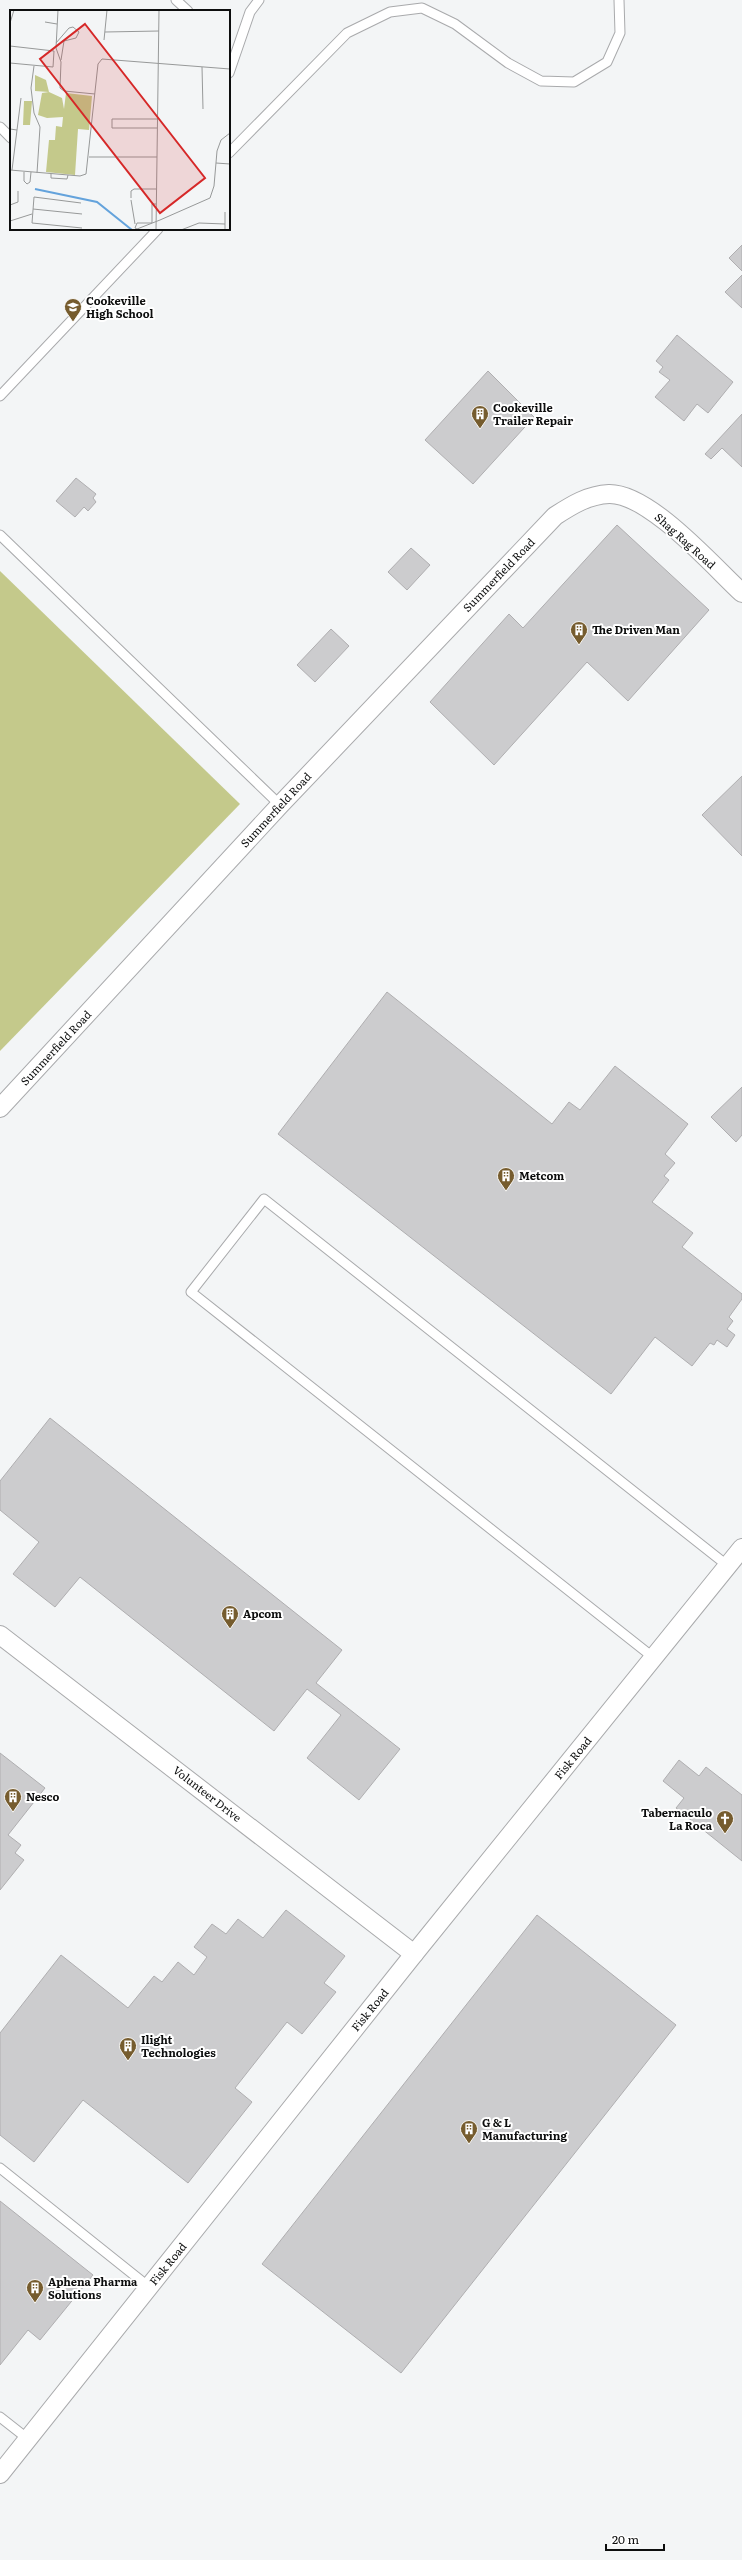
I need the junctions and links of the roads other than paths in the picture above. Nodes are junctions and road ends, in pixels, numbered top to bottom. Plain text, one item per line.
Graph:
1 (176, 0) edge
2 (259, 0) edge
3 (619, 0) edge
4 (187, 10) edge
5 (230, 70) edge
6 (0, 128) edge
7 (10, 137) edge
8 (230, 152) edge
9 (157, 230) edge
10 (0, 396) edge
11 (555, 516) joint
12 (0, 536) edge
13 (742, 593) edge
14 (280, 805) junction
15 (0, 1108) edge
16 (742, 1548) edge
17 (728, 1566) junction
18 (0, 1635) edge
19 (654, 1658) junction
20 (414, 1954) junction
21 (0, 2168) edge
22 (149, 2287) junction
23 (0, 2416) edge
24 (28, 2439) junction
25 (0, 2474) edge

1 - 4 lane
2 - 5 lane
3 - 8 lane
6 - 7 lane
9 - 10 lane
11 - 13 street, Shag Rag Road
11 - 14 street, Summerfield Road
12 - 14 lane
14 - 15 street, Summerfield Road
16 - 17 street, Fisk Road
17 - 19 street, Fisk Road
17 - 19 lane
18 - 20 street, Volunteer Drive
19 - 20 street, Fisk Road
20 - 22 street, Fisk Road
21 - 22 lane
22 - 24 street, Fisk Road
23 - 24 lane
24 - 25 street, Fisk Road

